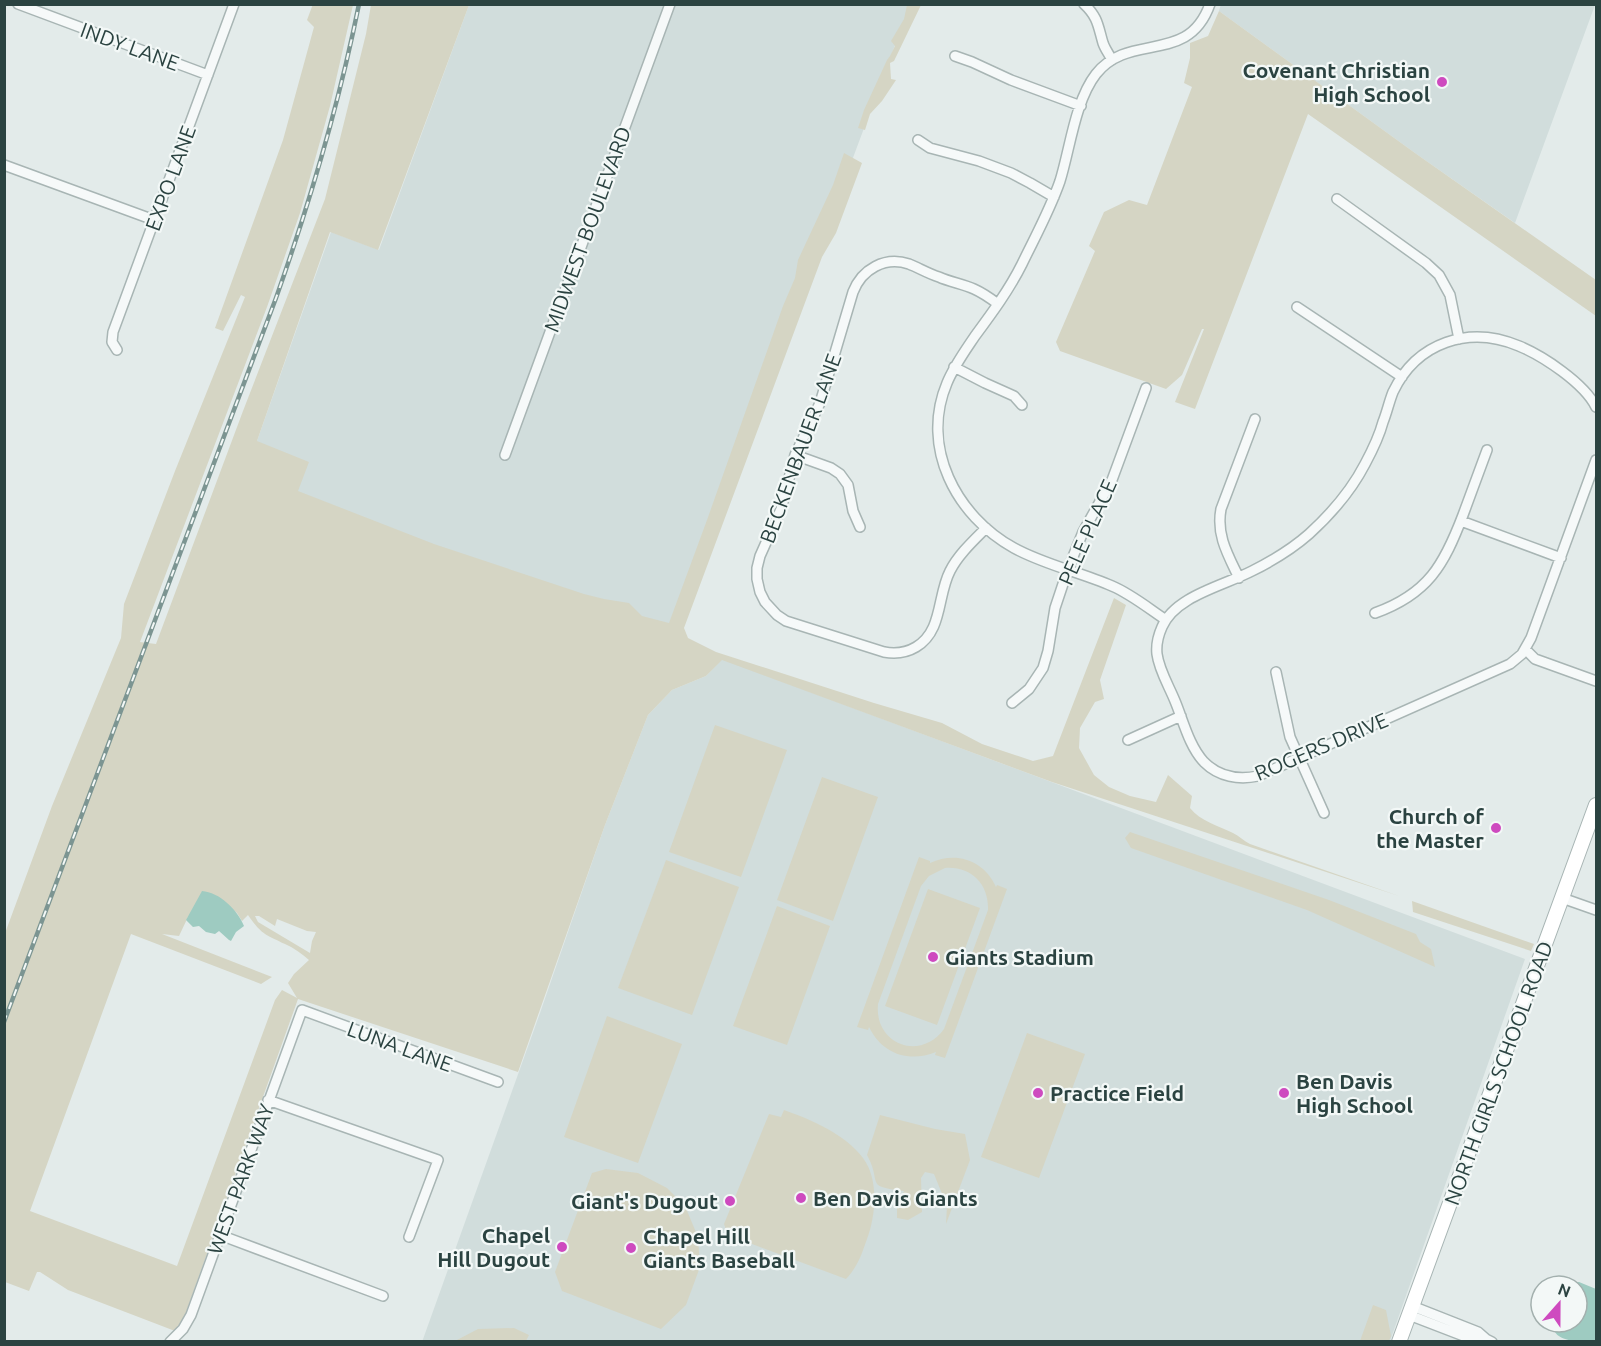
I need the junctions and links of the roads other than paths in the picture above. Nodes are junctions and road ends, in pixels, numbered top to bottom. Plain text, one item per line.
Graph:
1 (18, 4) edge
2 (234, 4) edge
3 (670, 4) edge
4 (1084, 4) edge
5 (1210, 4) edge
6 (955, 56) dead end
7 (1112, 60) junction
8 (208, 75) junction
9 (1081, 106) junction
10 (918, 140) dead end
11 (4, 165) edge
12 (1054, 198) junction
13 (1337, 199) dead end
14 (154, 220) junction
15 (998, 304) junction
16 (1297, 307) dead end
17 (1459, 339) junction
18 (117, 350) dead end
19 (954, 367) junction
20 (1402, 377) junction
21 (1146, 388) dead end
22 (1022, 405) dead end
23 (1596, 406) edge
24 (1255, 420) dead end
25 (1487, 450) dead end
26 (505, 455) dead end
27 (795, 455) junction
28 (1596, 460) edge
29 (1461, 521) junction
30 (860, 527) dead end
31 (986, 528) junction
32 (1561, 558) junction
33 (1068, 569) junction
34 (1239, 578) junction
35 (1375, 613) dead end
36 (1166, 620) junction
37 (1525, 650) junction
38 (1276, 672) dead end
39 (1596, 681) edge
40 (1012, 703) dead end
41 (1181, 716) junction
42 (1128, 740) dead end
43 (1299, 758) junction
44 (1596, 805) edge
45 (1324, 813) dead end
46 (1562, 898) junction
47 (1596, 910) edge
48 (302, 1010) joint
49 (498, 1082) dead end
50 (268, 1100) junction
51 (220, 1235) junction
52 (409, 1237) dead end
53 (383, 1296) dead end
54 (1410, 1310) junction
55 (1489, 1340) edge
56 (170, 1341) edge
57 (1399, 1341) edge

1 - 8 street, INDY LANE
2 - 8 street, EXPO LANE
3 - 26 street, MIDWEST BOULEVARD
4 - 7 street
5 - 7 street
6 - 9 street
7 - 9 street
8 - 14 street, EXPO LANE
9 - 12 street
10 - 12 street
11 - 14 street
12 - 15 street
13 - 17 street
14 - 18 street, EXPO LANE
15 - 19 street
15 - 27 street, BECKENBAUER LANE
16 - 20 street
17 - 20 street
17 - 23 street
19 - 22 street
19 - 31 street
20 - 34 street
21 - 33 street, PELE PLACE
24 - 34 street
25 - 29 street
27 - 30 street
27 - 31 street, BECKENBAUER LANE
28 - 32 street
29 - 32 street
29 - 35 street
31 - 33 street
32 - 37 street
33 - 36 street
33 - 40 street, PELE PLACE
34 - 36 street
36 - 41 street, ROGERS DRIVE
37 - 39 street
37 - 43 street, ROGERS DRIVE
38 - 43 street
41 - 42 street
41 - 43 street, ROGERS DRIVE
43 - 45 street
44 - 46 main road, NORTH GIRLS SCHOOL ROAD
46 - 47 street
46 - 54 main road, NORTH GIRLS SCHOOL ROAD
48 - 49 street, LUNA LANE
48 - 50 street, WEST PARK WAY
50 - 51 street, WEST PARK WAY
50 - 52 street
51 - 53 street
51 - 56 street, WEST PARK WAY
54 - 55 street
54 - 57 main road, NORTH GIRLS SCHOOL ROAD

